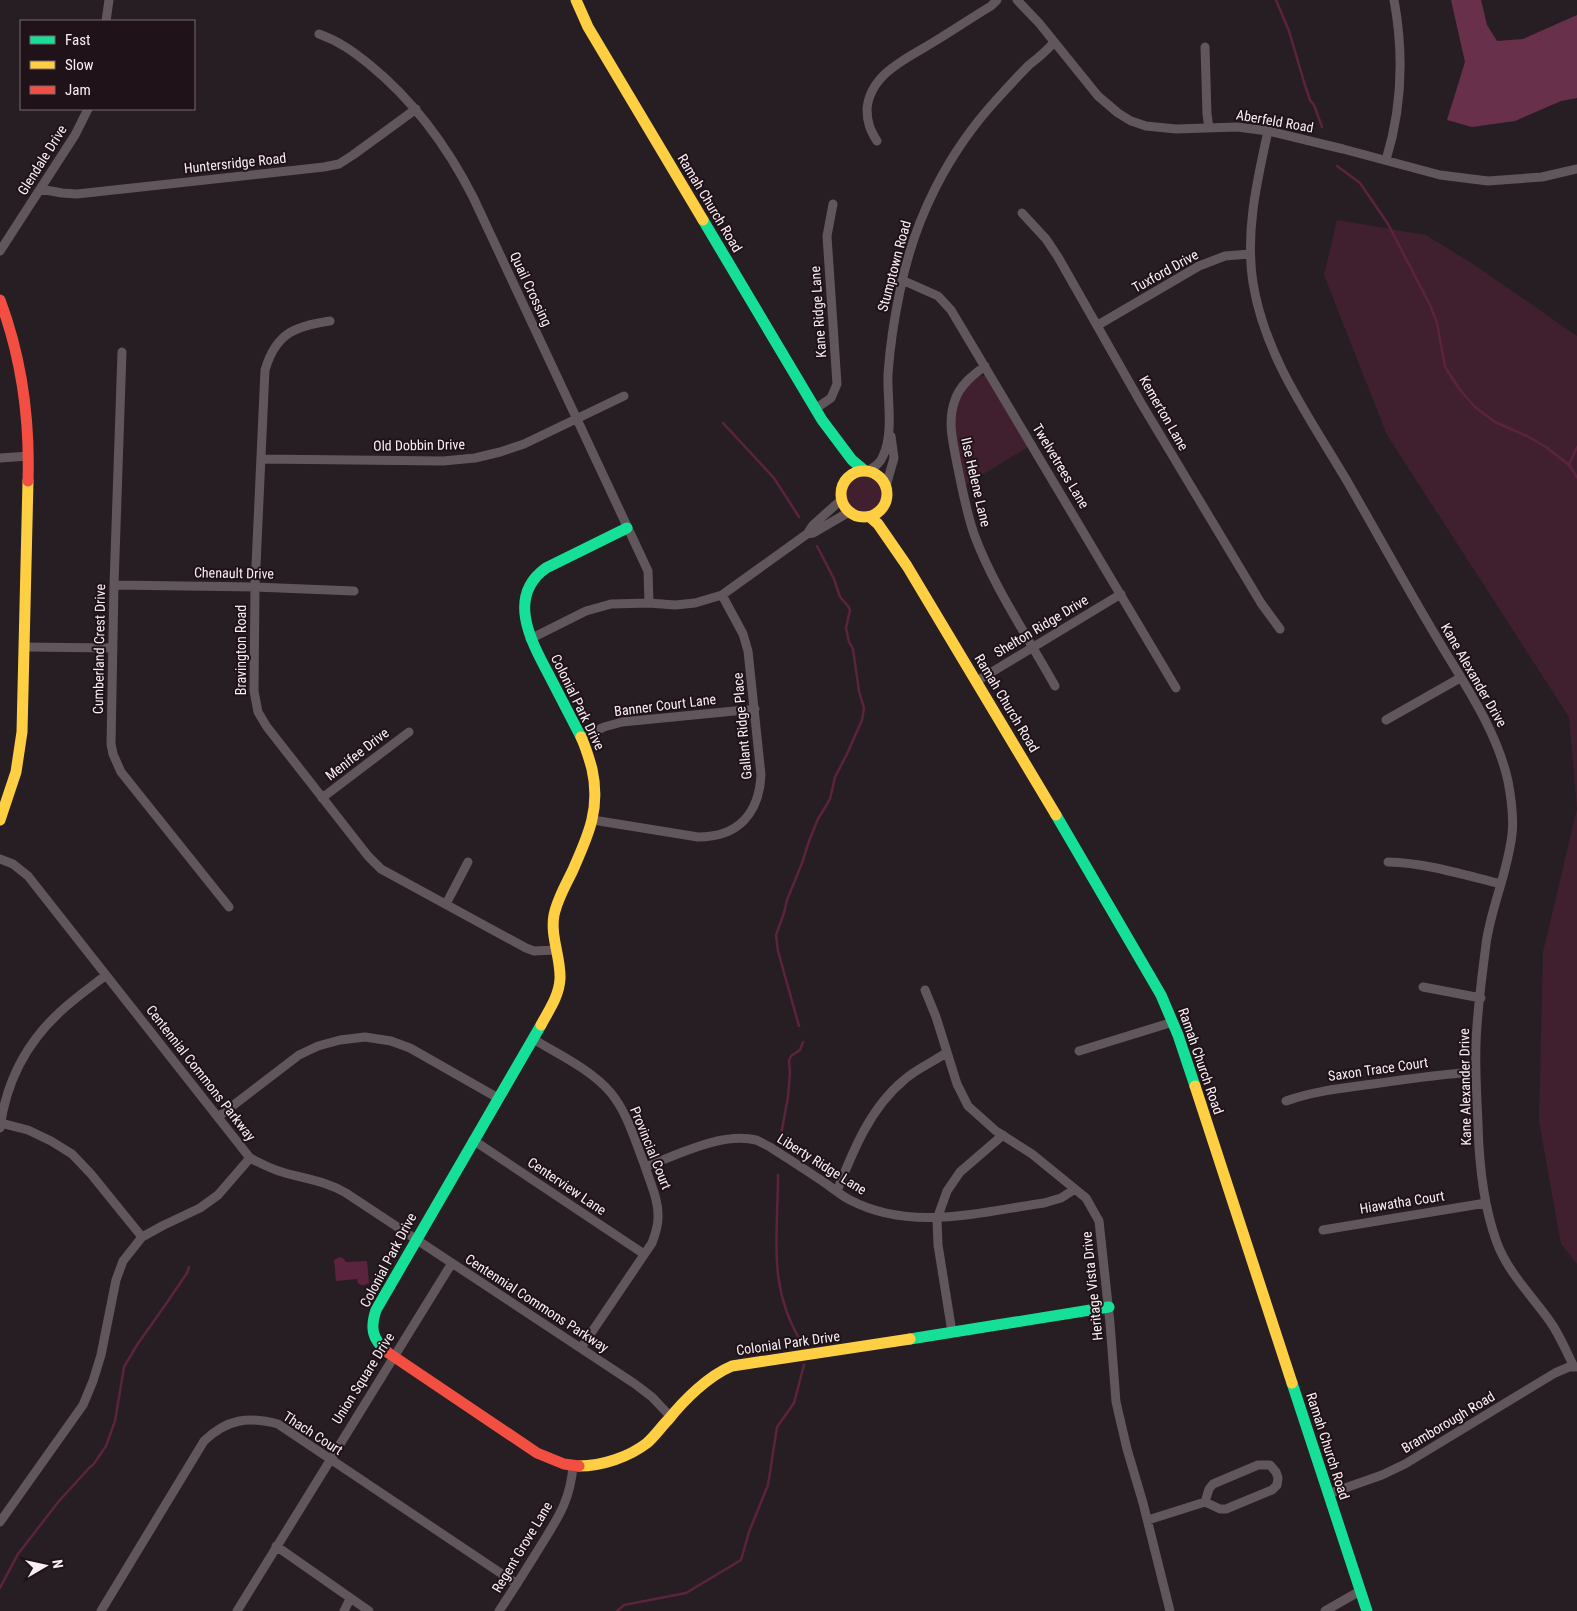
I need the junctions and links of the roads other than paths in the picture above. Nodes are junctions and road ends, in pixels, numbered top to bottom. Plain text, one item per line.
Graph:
1 (109, 0) edge
2 (576, 0) edge
3 (997, 0) edge
4 (1017, 0) edge
5 (1394, 0) edge
6 (106, 20) edge
7 (319, 34) dead end
8 (1054, 42) junction
9 (1205, 47) dead end
10 (416, 109) junction
11 (88, 110) edge
12 (1209, 128) junction
13 (1268, 131) junction
14 (877, 141) dead end
15 (1386, 160) junction
16 (1577, 169) edge
17 (40, 190) junction
18 (833, 204) dead end
19 (1022, 213) dead end
20 (0, 251) edge
21 (1250, 254) junction
22 (902, 280) junction
23 (0, 300) edge
24 (330, 322) dead end
25 (1098, 325) junction
26 (122, 352) dead end
27 (985, 366) junction
28 (624, 396) dead end
29 (815, 409) junction
30 (576, 419) junction
31 (822, 420) junction
32 (888, 424) junction
33 (29, 456) junction
34 (0, 458) edge
35 (261, 459) junction
36 (865, 470) junction
37 (847, 477) junction
38 (886, 486) junction
39 (841, 500) junction
40 (883, 508) junction
41 (849, 512) junction
42 (870, 517) junction
43 (627, 528) junction
44 (807, 534) junction
45 (907, 566) junction
46 (114, 585) junction
47 (255, 587) junction
48 (354, 591) dead end
49 (1120, 594) junction
50 (722, 595) junction
51 (649, 603) junction
52 (1280, 629) dead end
53 (530, 639) junction
54 (1033, 646) junction
55 (24, 647) junction
56 (112, 648) junction
57 (1460, 678) junction
58 (977, 681) junction
59 (1055, 686) dead end
60 (1176, 688) dead end
61 (755, 709) junction
62 (1386, 720) dead end
63 (408, 732) dead end
64 (581, 738) junction
65 (322, 798) junction
66 (0, 820) edge
67 (593, 820) junction
68 (0, 859) edge
69 (468, 862) dead end
70 (1388, 862) dead end
71 (1501, 884) junction
72 (446, 904) junction
73 (228, 907) dead end
74 (555, 950) junction
75 (106, 975) junction
76 (1423, 987) dead end
77 (925, 990) dead end
78 (1481, 998) junction
79 (1173, 1022) junction
80 (533, 1039) junction
81 (1079, 1051) dead end
82 (946, 1053) junction
83 (1476, 1072) junction
84 (498, 1098) junction
85 (1286, 1101) dead end
86 (218, 1117) junction
87 (1, 1123) edge
88 (0, 1128) edge
89 (1003, 1135) junction
90 (474, 1140) junction
91 (250, 1158) junction
92 (645, 1167) junction
93 (1075, 1189) junction
94 (837, 1191) junction
95 (1486, 1202) junction
96 (937, 1219) junction
97 (1323, 1230) dead end
98 (142, 1237) junction
99 (416, 1239) junction
100 (644, 1254) junction
101 (452, 1263) junction
102 (1109, 1307) junction
103 (952, 1332) junction
104 (581, 1348) junction
105 (393, 1356) junction
106 (1576, 1367) edge
107 (671, 1416) junction
108 (330, 1458) junction
109 (573, 1466) junction
110 (1328, 1494) junction
111 (1205, 1502) junction
112 (1148, 1520) junction
113 (0, 1522) edge
114 (276, 1546) junction
115 (517, 1584) junction
116 (1360, 1592) junction
117 (350, 1598) junction
118 (100, 1611) edge
119 (237, 1611) edge
120 (344, 1611) edge
121 (369, 1611) edge
122 (499, 1611) edge
123 (1170, 1611) edge
124 (1325, 1611) edge
125 (1366, 1611) edge

1 - 6 street
2 - 29 main road, Ramah Church Road
3 - 14 street
4 - 8 street, Aberfeld Road
5 - 15 street
7 - 10 street, Quail Crossing
8 - 12 street, Aberfeld Road
8 - 22 street, Stumptown Road
9 - 12 street
10 - 17 street, Huntersridge Road
10 - 30 street, Quail Crossing
11 - 17 street, Glendale Drive
12 - 13 street, Aberfeld Road
13 - 15 street, Aberfeld Road
13 - 21 street, Kane Alexander Drive
15 - 16 street, Aberfeld Road
17 - 20 street, Glendale Drive
18 - 29 street, Kane Ridge Lane
19 - 25 street, Kemerton Lane
21 - 25 street, Tuxford Drive
21 - 57 street, Kane Alexander Drive
22 - 27 street, Twelvetrees Lane
22 - 32 street, Stumptown Road
23 - 33 main road
24 - 35 street, Bravington Road
25 - 52 street, Kemerton Lane
26 - 46 street, Cumberland Crest Drive
27 - 49 street, Twelvetrees Lane
27 - 54 street, Ilse Helene Lane
28 - 30 street, Old Dobbin Drive
29 - 31 main road, Ramah Church Road
30 - 35 street, Old Dobbin Drive
30 - 43 street, Quail Crossing
31 - 36 main road, Ramah Church Road
31 - 37 main road, Ramah Church Road
32 - 36 street, Stumptown Road
32 - 38 street, Stumptown Road
33 - 34 street
33 - 55 main road
35 - 47 street, Bravington Road
36 - 37 main road
36 - 38 main road, Ramah Church Road
37 - 39 main road
38 - 40 main road, Ramah Church Road
39 - 41 main road
39 - 44 street
40 - 42 main road
40 - 45 main road, Ramah Church Road
41 - 42 main road
41 - 44 street
42 - 45 main road, Ramah Church Road
43 - 51 street, Quail Crossing
43 - 53 main road, Colonial Park Drive
44 - 50 street
45 - 58 main road, Ramah Church Road
46 - 47 street, Chenault Drive
46 - 56 street, Cumberland Crest Drive
47 - 48 street, Chenault Drive
47 - 65 street, Bravington Road
49 - 54 street, Shelton Ridge Drive
49 - 60 street, Twelvetrees Lane
50 - 51 street
50 - 61 street, Gallant Ridge Place
51 - 53 street
53 - 64 main road, Colonial Park Drive
54 - 58 street, Shelton Ridge Drive
54 - 59 street, Ilse Helene Lane
55 - 56 street
55 - 66 main road
56 - 73 street, Cumberland Crest Drive
57 - 62 street
57 - 71 street, Kane Alexander Drive
58 - 79 main road, Ramah Church Road
61 - 64 street, Banner Court Lane
61 - 67 street, Gallant Ridge Place
63 - 65 street, Menifee Drive
64 - 67 main road, Colonial Park Drive
65 - 72 street, Bravington Road
67 - 74 main road, Colonial Park Drive
68 - 75 street, Centennial Commons Parkway
69 - 72 street
70 - 71 street
71 - 78 street, Kane Alexander Drive
72 - 74 street, Bravington Road
74 - 80 main road, Colonial Park Drive
75 - 86 street, Centennial Commons Parkway
75 - 87 street
76 - 78 street
77 - 82 street, Heritage Vista Drive
78 - 83 street, Kane Alexander Drive
79 - 81 street
79 - 110 main road, Ramah Church Road
80 - 84 main road, Colonial Park Drive
80 - 92 street, Provincial Court
82 - 89 street, Heritage Vista Drive
82 - 94 street
83 - 85 street, Saxon Trace Court
83 - 95 street, Kane Alexander Drive
84 - 86 street
84 - 90 main road, Colonial Park Drive
86 - 91 street, Centennial Commons Parkway
87 - 88 street
87 - 98 street
89 - 93 street, Heritage Vista Drive
89 - 96 street
90 - 99 main road, Colonial Park Drive
90 - 100 street, Centerview Lane
91 - 98 street
91 - 99 street, Centennial Commons Parkway
92 - 94 street, Liberty Ridge Lane
92 - 100 street, Provincial Court
93 - 96 street, Liberty Ridge Lane
93 - 102 street, Heritage Vista Drive
94 - 96 street, Liberty Ridge Lane
95 - 97 street, Hiawatha Court
95 - 106 street, Kane Alexander Drive
96 - 103 street
98 - 113 street
99 - 101 street, Centennial Commons Parkway
99 - 105 main road, Colonial Park Drive
100 - 104 street, Provincial Court
101 - 104 street, Centennial Commons Parkway
101 - 105 street, Union Square Drive
102 - 103 main road, Colonial Park Drive
102 - 112 street, Heritage Vista Drive
103 - 107 main road, Colonial Park Drive
104 - 107 street, Centennial Commons Parkway
105 - 108 street, Union Square Drive
105 - 109 main road, Colonial Park Drive
106 - 110 street, Bramborough Road
107 - 109 main road, Colonial Park Drive
108 - 114 street, Union Square Drive
108 - 115 street, Thach Court
108 - 118 street, Thach Court
109 - 115 street, Regent Grove Lane
110 - 116 main road, Ramah Church Road
111 - 111 street
111 - 112 street
112 - 123 street, Heritage Vista Drive
114 - 117 street
114 - 119 street, Union Square Drive
115 - 122 street, Regent Grove Lane
116 - 124 street
116 - 125 main road, Ramah Church Road
117 - 120 street
117 - 121 street

